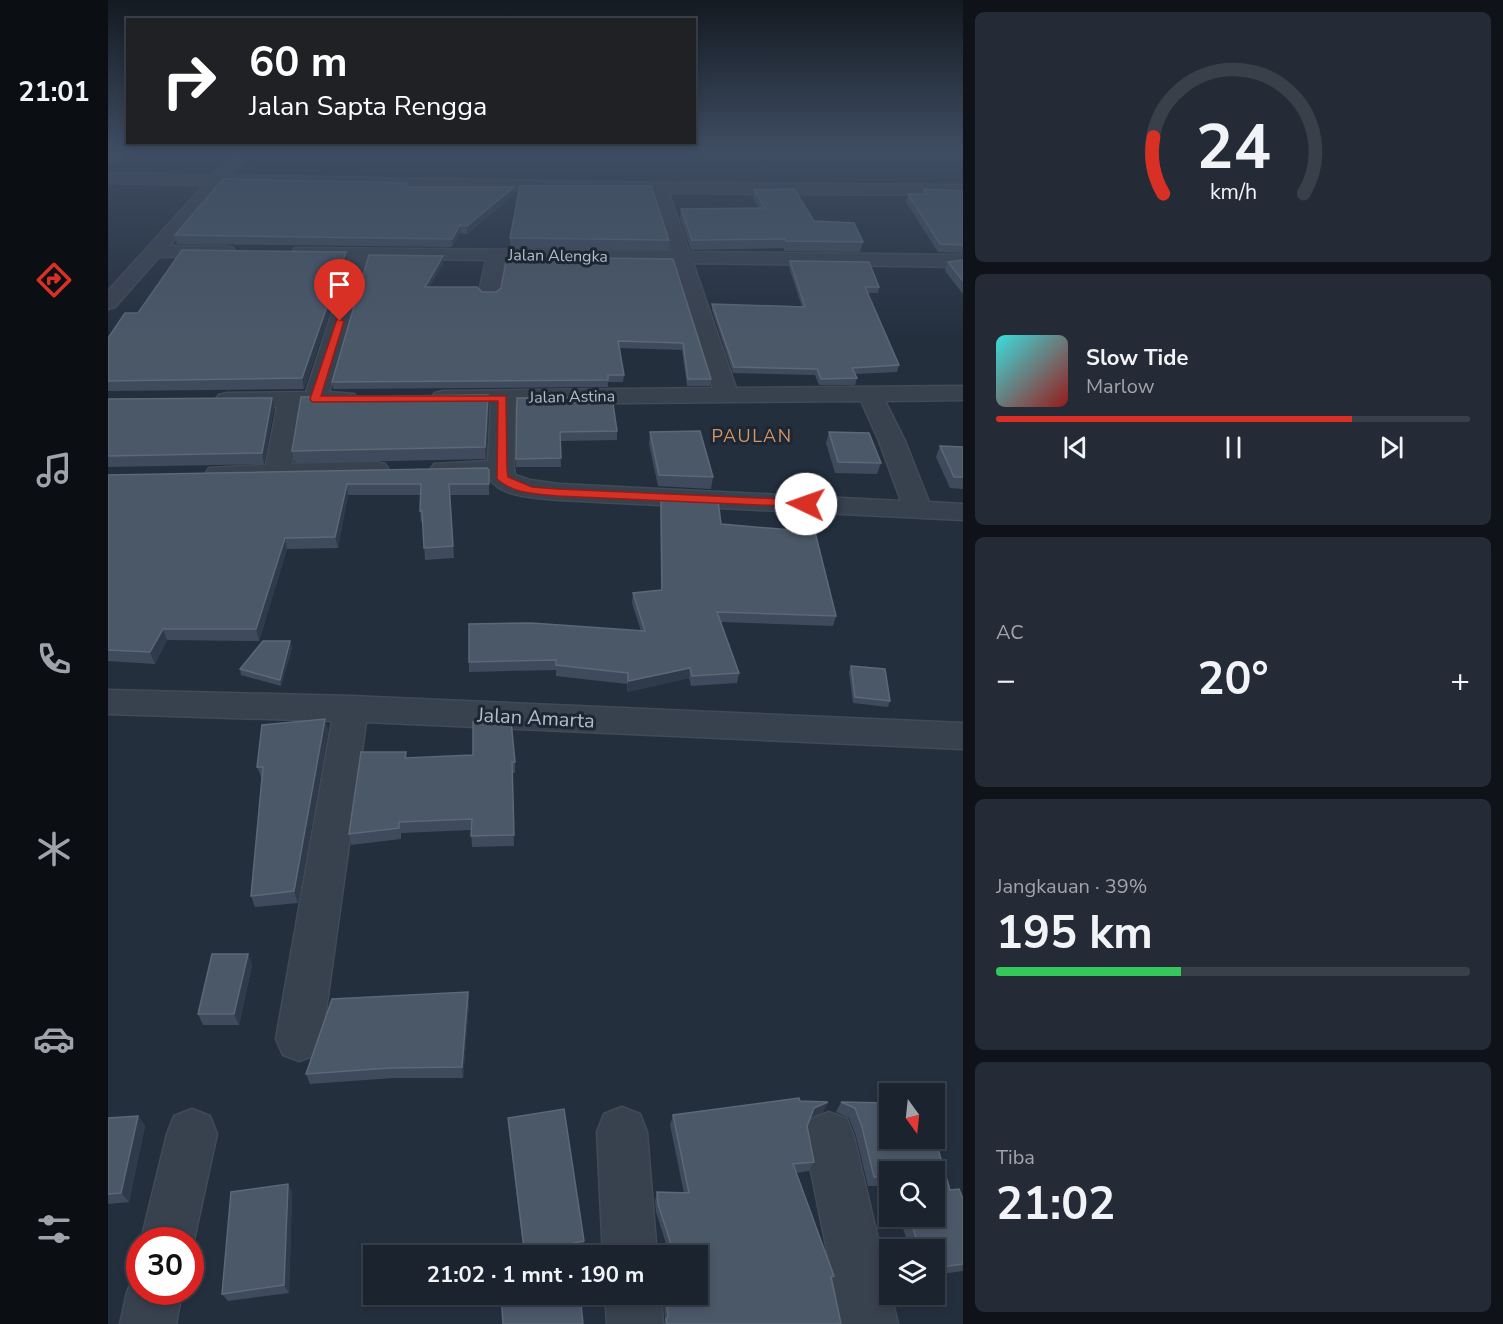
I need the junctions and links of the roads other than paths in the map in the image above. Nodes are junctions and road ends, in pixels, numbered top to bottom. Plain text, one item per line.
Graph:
1 (187, 213) edge
2 (667, 213) edge
3 (153, 251) junction
4 (245, 252) edge
5 (280, 252) edge
6 (361, 253) junction
7 (497, 255) junction
8 (683, 258) junction
9 (963, 261) edge
10 (489, 292) edge
11 (108, 303) edge
12 (963, 393) edge
13 (870, 394) junction
14 (727, 395) junction
15 (503, 398) junction
16 (315, 399) junction
17 (374, 399) edge
18 (421, 399) edge
19 (210, 400) edge
20 (290, 400) junction
21 (501, 469) junction
22 (278, 472) junction
23 (195, 475) edge
24 (918, 509) junction
25 (963, 512) edge
26 (108, 702) edge
27 (351, 709) junction
28 (963, 736) edge
29 (299, 1039) dead end
30 (622, 1132) dead end
31 (192, 1134) dead end
32 (829, 1137) dead end
33 (170, 1227) edge
34 (629, 1245) edge
35 (152, 1305) edge
36 (634, 1305) edge
37 (148, 1324) edge
38 (635, 1324) edge
39 (870, 1324) edge

1 - 3 street
2 - 8 street
3 - 4 street
3 - 11 street
5 - 6 street, Jalan Alengka
6 - 7 street, Jalan Alengka
6 - 16 street
7 - 8 street, Jalan Alengka
7 - 10 street
8 - 9 street, Jalan Alengka
8 - 14 street
12 - 13 street, Jalan Astina
13 - 14 street, Jalan Astina
13 - 24 street
14 - 15 street, Jalan Astina
15 - 18 street, Jalan Astina
15 - 21 street
16 - 17 street
16 - 20 street
19 - 20 street
20 - 22 street
21 - 22 street
21 - 24 street
22 - 23 street
24 - 25 street
26 - 27 street, Jalan Amarta
27 - 28 street, Jalan Amarta
27 - 29 street
30 - 34 street
31 - 33 street
32 - 39 street
35 - 37 street
36 - 38 street

